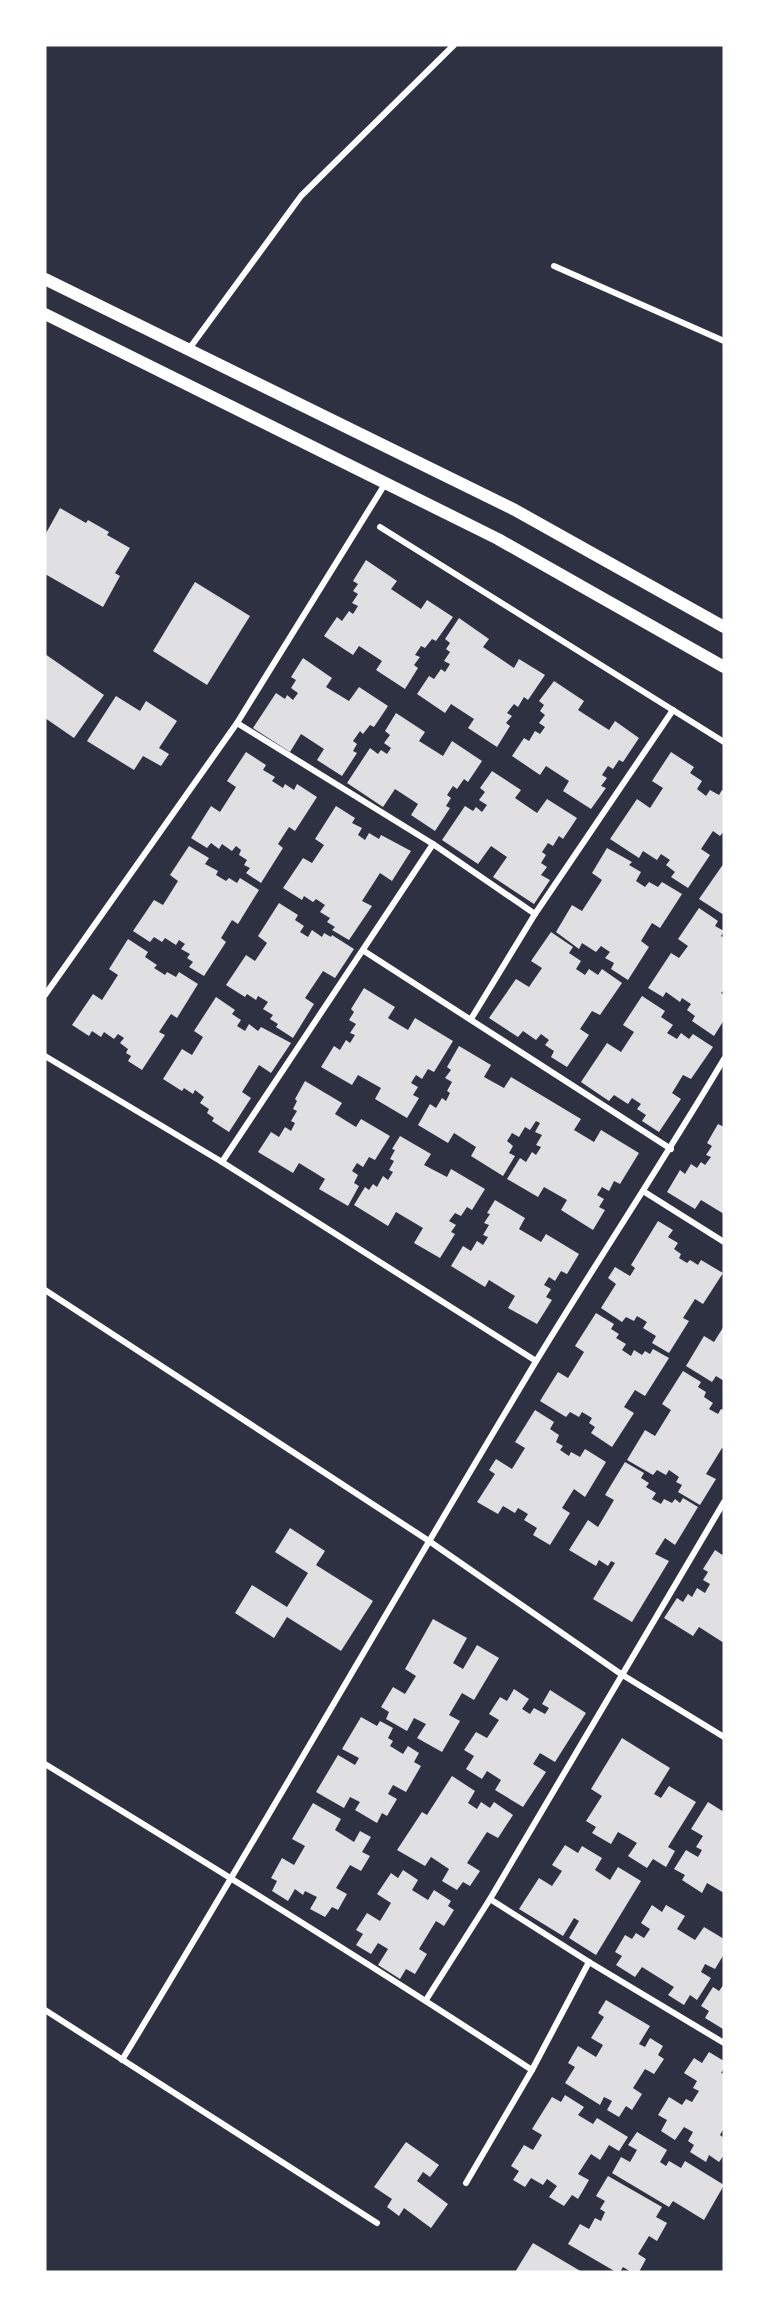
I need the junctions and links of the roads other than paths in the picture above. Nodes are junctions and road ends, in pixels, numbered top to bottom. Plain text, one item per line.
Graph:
1 (454, 45) edge
2 (554, 266) dead end
3 (45, 279) edge
4 (45, 314) edge
5 (724, 341) edge
6 (189, 350) junction
7 (385, 484) junction
8 (380, 527) dead end
9 (724, 627) edge
10 (724, 667) edge
11 (673, 710) junction
12 (237, 723) junction
13 (724, 742) edge
14 (433, 844) junction
15 (535, 914) junction
16 (364, 951) junction
17 (45, 995) edge
18 (471, 1019) junction
19 (45, 1056) edge
20 (724, 1059) edge
21 (671, 1149) junction
22 (222, 1162) junction
23 (643, 1191) junction
24 (724, 1242) edge
25 (45, 1290) edge
26 (536, 1361) junction
27 (724, 1502) edge
28 (429, 1541) junction
29 (621, 1674) junction
30 (724, 1737) edge
31 (45, 1764) edge
32 (233, 1879) junction
33 (490, 1899) junction
34 (589, 1962) junction
35 (426, 2000) junction
36 (45, 2010) edge
37 (724, 2043) edge
38 (122, 2060) junction
39 (532, 2070) junction
40 (466, 2183) dead end
41 (377, 2223) dead end

1 - 6 street
2 - 5 street
3 - 6 main road
4 - 7 main road
6 - 9 main road
7 - 10 main road
7 - 12 street
8 - 11 street
11 - 13 street
11 - 15 street
12 - 14 street
12 - 17 street
14 - 15 street
14 - 16 street
15 - 18 street
16 - 18 street
16 - 22 street
18 - 21 street
19 - 22 street
20 - 21 street
21 - 23 street
22 - 26 street
23 - 24 street
23 - 26 street
25 - 28 street
26 - 28 street
27 - 29 street
28 - 29 street
28 - 32 street
29 - 30 street
29 - 33 street
31 - 32 street
32 - 35 street
32 - 38 street
33 - 34 street
33 - 35 street
34 - 37 street
34 - 39 street
35 - 39 street
36 - 38 street
38 - 41 street
39 - 40 street

